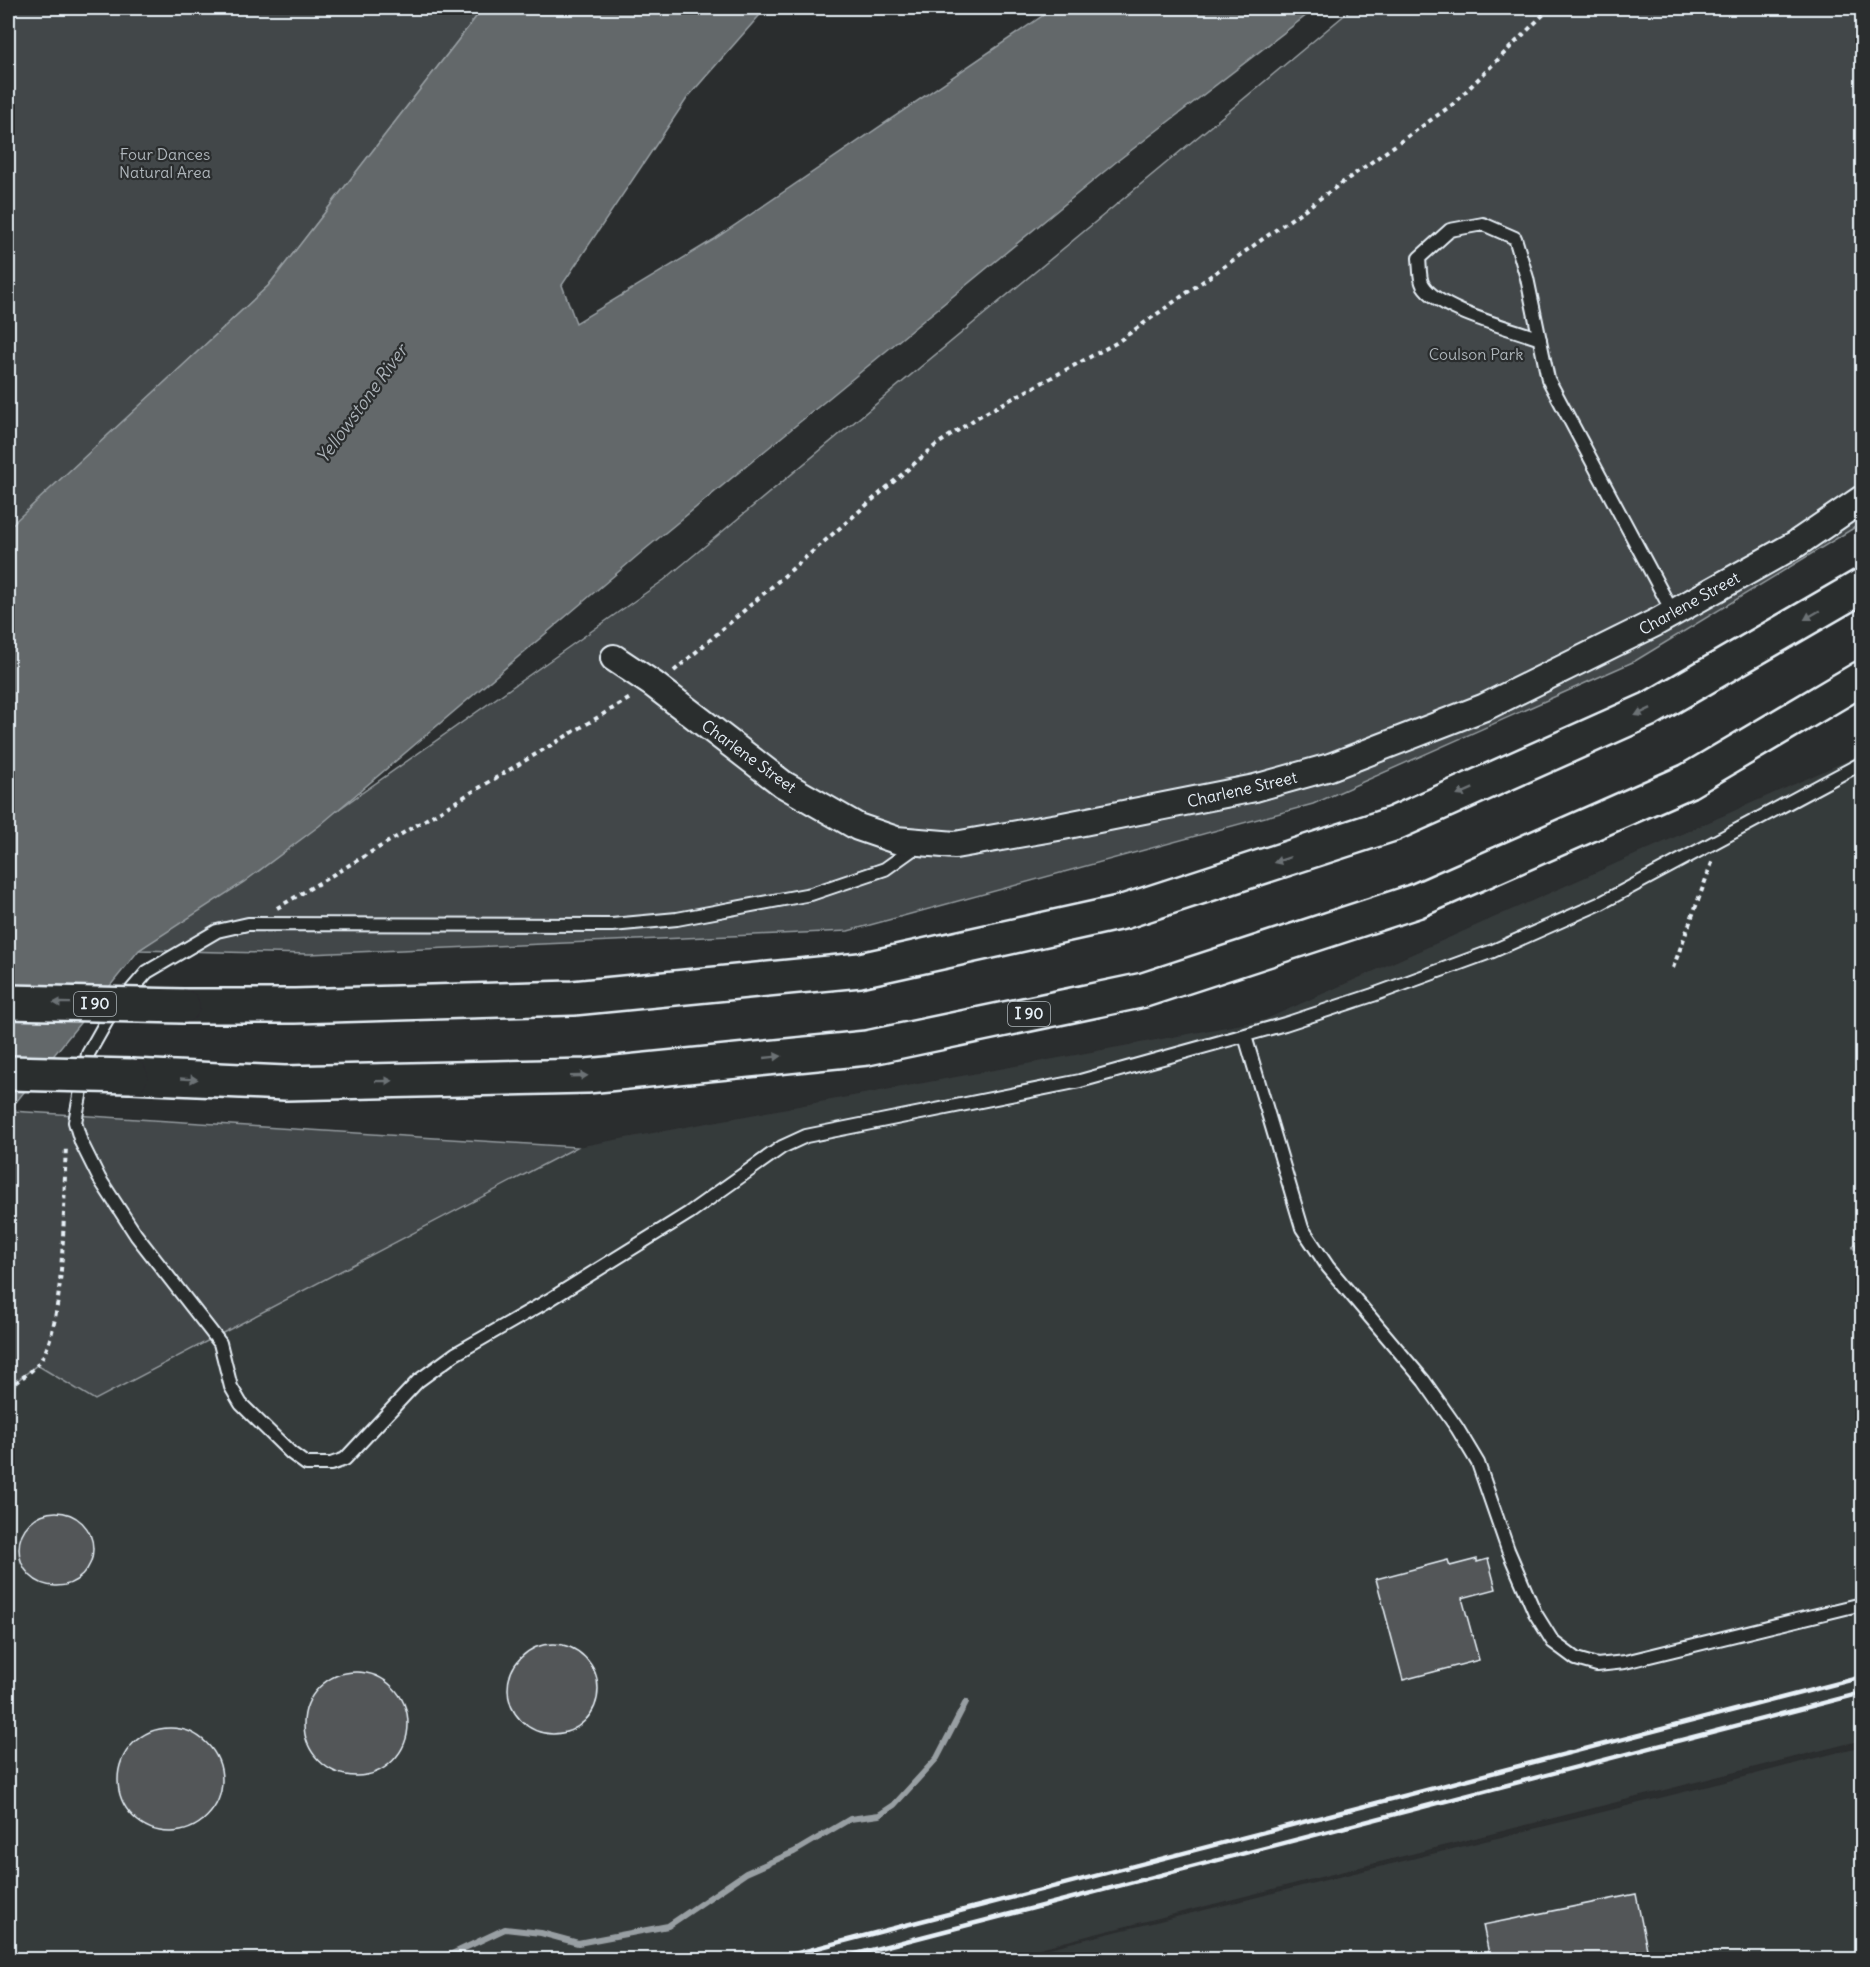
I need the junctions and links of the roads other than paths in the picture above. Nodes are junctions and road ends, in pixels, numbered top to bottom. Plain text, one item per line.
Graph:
1 (1540, 339) junction
2 (1863, 499) edge
3 (1863, 586) edge
4 (1673, 613) junction
5 (614, 658) dead end
6 (1863, 678) edge
7 (1863, 763) edge
8 (922, 842) junction
9 (8, 1002) edge
10 (1245, 1035) junction
11 (8, 1073) edge
12 (1863, 1604) edge

1 - 1 lane
1 - 4 lane
2 - 4 street, Charlene Street
3 -> 9 highway, I 90, bridge
4 - 8 street, Charlene Street
5 - 8 street, Charlene Street
11 -> 6 highway, I 90, bridge
7 - 10 lane
8 - 10 lane
10 - 12 lane

